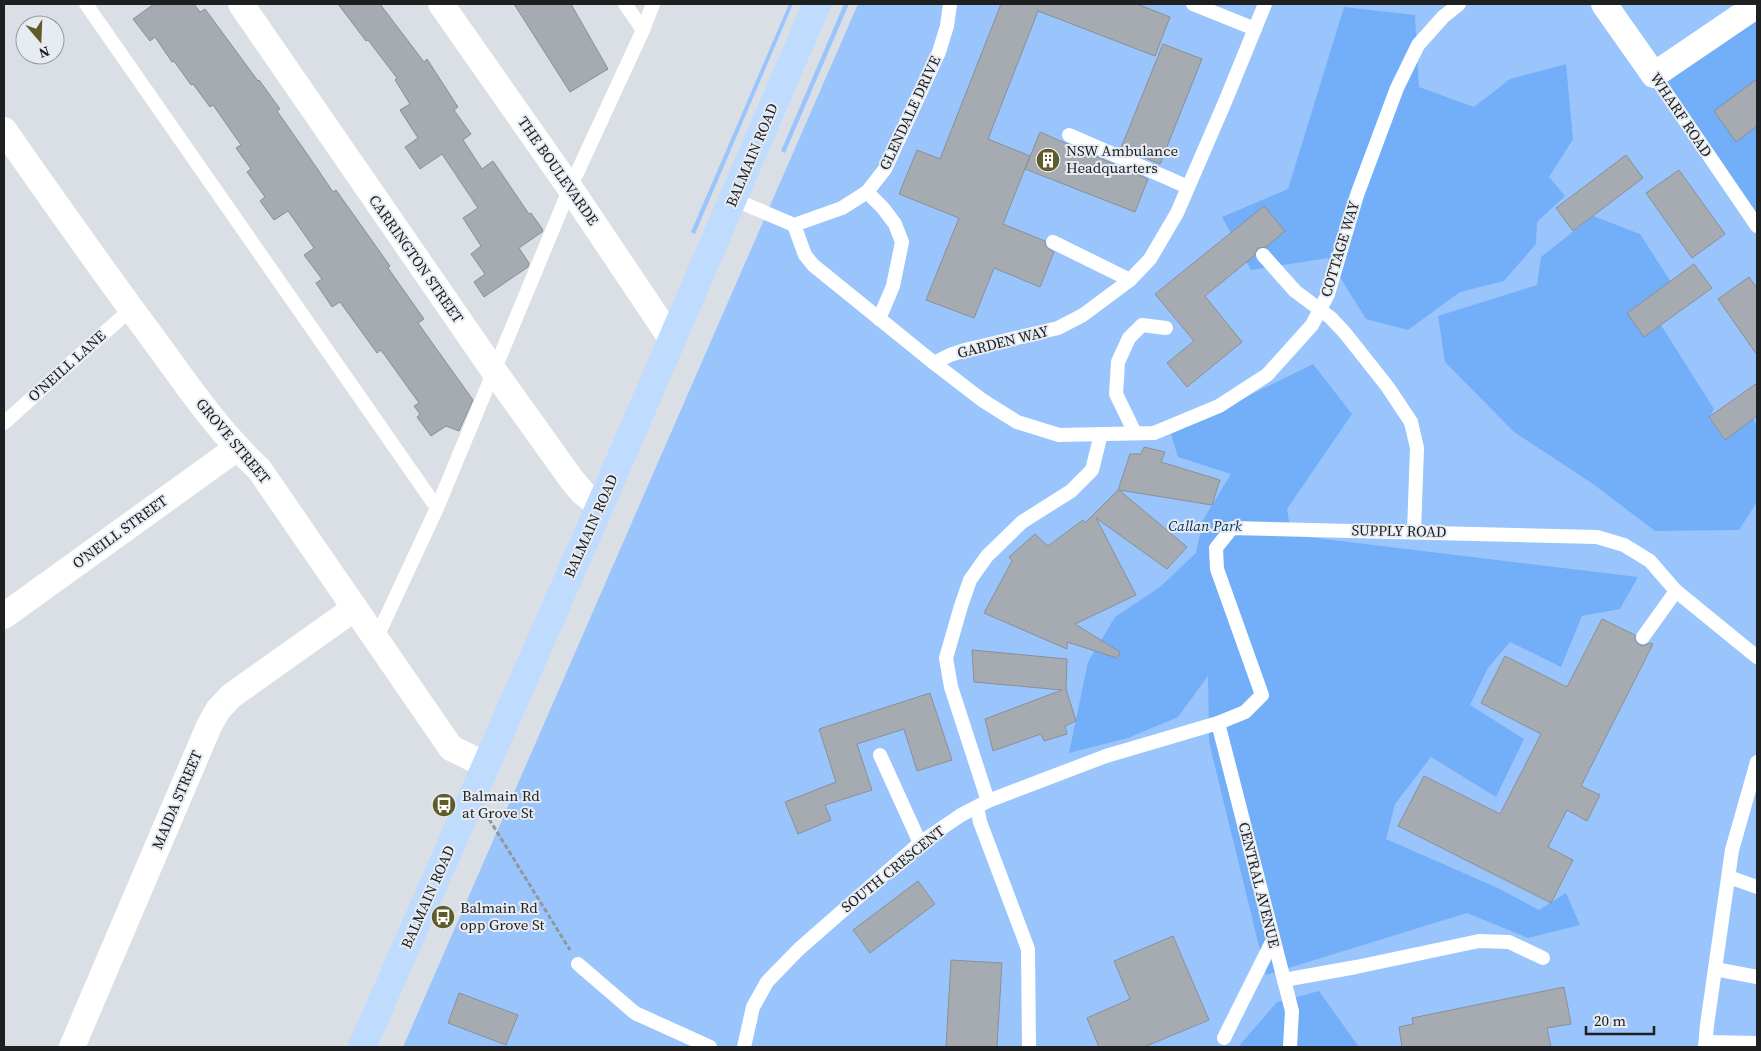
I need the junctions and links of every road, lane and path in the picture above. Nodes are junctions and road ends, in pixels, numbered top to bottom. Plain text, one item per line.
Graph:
1 (86, 4) edge
2 (240, 4) edge
3 (441, 4) edge
4 (625, 4) edge
5 (653, 4) edge
6 (816, 4) edge
7 (950, 4) edge
8 (1193, 4) edge
9 (1264, 4) edge
10 (1459, 4) edge
11 (1604, 4) edge
12 (1757, 5) edge
13 (1255, 29) junction
14 (643, 30) junction
15 (1654, 75) junction
16 (4, 130) edge
17 (1069, 135) dead end
18 (1188, 187) junction
19 (570, 188) junction
20 (867, 192) junction
21 (733, 200) junction
22 (794, 225) junction
23 (1757, 226) edge
24 (1053, 242) dead end
25 (1263, 255) dead end
26 (1130, 280) junction
27 (131, 309) junction
28 (1320, 310) junction
29 (879, 319) junction
30 (1166, 328) dead end
31 (672, 340) junction
32 (934, 363) junction
33 (494, 371) junction
34 (4, 421) edge
35 (1135, 433) junction
36 (1101, 434) junction
37 (237, 448) junction
38 (600, 506) junction
39 (437, 508) junction
40 (1414, 532) junction
41 (1676, 591) junction
42 (355, 608) junction
43 (4, 616) edge
44 (1642, 638) dead end
45 (376, 639) junction
46 (1757, 657) edge
47 (1218, 724) junction
48 (880, 755) dead end
49 (1757, 762) edge
50 (486, 765) junction
51 (474, 793) junction
52 (983, 804) junction
53 (920, 843) junction
54 (1729, 877) junction
55 (1757, 887) edge
56 (1273, 940) junction
57 (1543, 958) dead end
58 (578, 964) joint
59 (1715, 969) junction
60 (1757, 977) edge
61 (1284, 980) junction
62 (1224, 1038) dead end
63 (1757, 1043) edge
64 (1706, 1044) edge
65 (72, 1047) edge
66 (362, 1047) edge
67 (710, 1047) edge
68 (744, 1047) edge
69 (1030, 1047) edge
70 (1290, 1047) edge

1 - 39 lane
2 - 33 street, CARRINGTON STREET
3 - 19 street, THE BOULEVARDE
4 - 14 lane
5 - 14 lane
6 - 21 main road, BALMAIN ROAD
7 - 20 lane, GLENDALE DRIVE
8 - 13 lane
9 - 13 lane, GARDEN WAY
10 - 28 lane, COTTAGE WAY
11 - 15 street, WHARF ROAD
12 - 15 street
13 - 18 lane, GARDEN WAY
14 - 19 lane
15 - 23 lane, WHARF ROAD
16 - 27 street, GROVE STREET
17 - 18 lane
18 - 26 lane, GARDEN WAY
19 - 31 street, THE BOULEVARDE
19 - 33 lane
20 - 22 lane, GLENDALE DRIVE
20 - 29 lane
21 - 22 lane
21 - 31 main road, BALMAIN ROAD
22 - 29 lane
24 - 26 lane
25 - 28 lane
26 - 32 lane, GARDEN WAY
27 - 34 lane, O'NEILL LANE
27 - 37 street, GROVE STREET
28 - 35 lane, COTTAGE WAY
28 - 40 lane
29 - 32 lane
30 - 35 lane
31 - 38 main road, BALMAIN ROAD
32 - 36 lane, COTTAGE WAY
33 - 38 street, CARRINGTON STREET
33 - 39 lane
35 - 36 lane, COTTAGE WAY
36 - 52 lane
37 - 42 street, GROVE STREET
37 - 43 street, O'NEILL STREET
38 - 50 main road, BALMAIN ROAD
39 - 45 lane
40 - 41 lane, SUPPLY ROAD
40 - 47 lane, SUPPLY ROAD
41 - 44 lane
41 - 46 lane, SUPPLY ROAD
42 - 45 street, GROVE STREET
42 - 65 street, MAIDA STREET
45 - 50 street, GROVE STREET
47 - 52 lane, SOUTH CRESCENT
47 - 56 lane, CENTRAL AVENUE
48 - 53 lane
49 - 54 lane
50 - 51 main road, BALMAIN ROAD
51 - 58 path
51 - 66 main road, BALMAIN ROAD
52 - 53 lane, SOUTH CRESCENT
52 - 69 lane
53 - 68 lane, SOUTH CRESCENT
54 - 55 lane
54 - 59 lane
56 - 61 lane, CENTRAL AVENUE
56 - 62 lane
57 - 61 lane
58 - 67 lane
59 - 60 lane
59 - 64 lane
61 - 70 lane, CENTRAL AVENUE
63 - 64 lane

